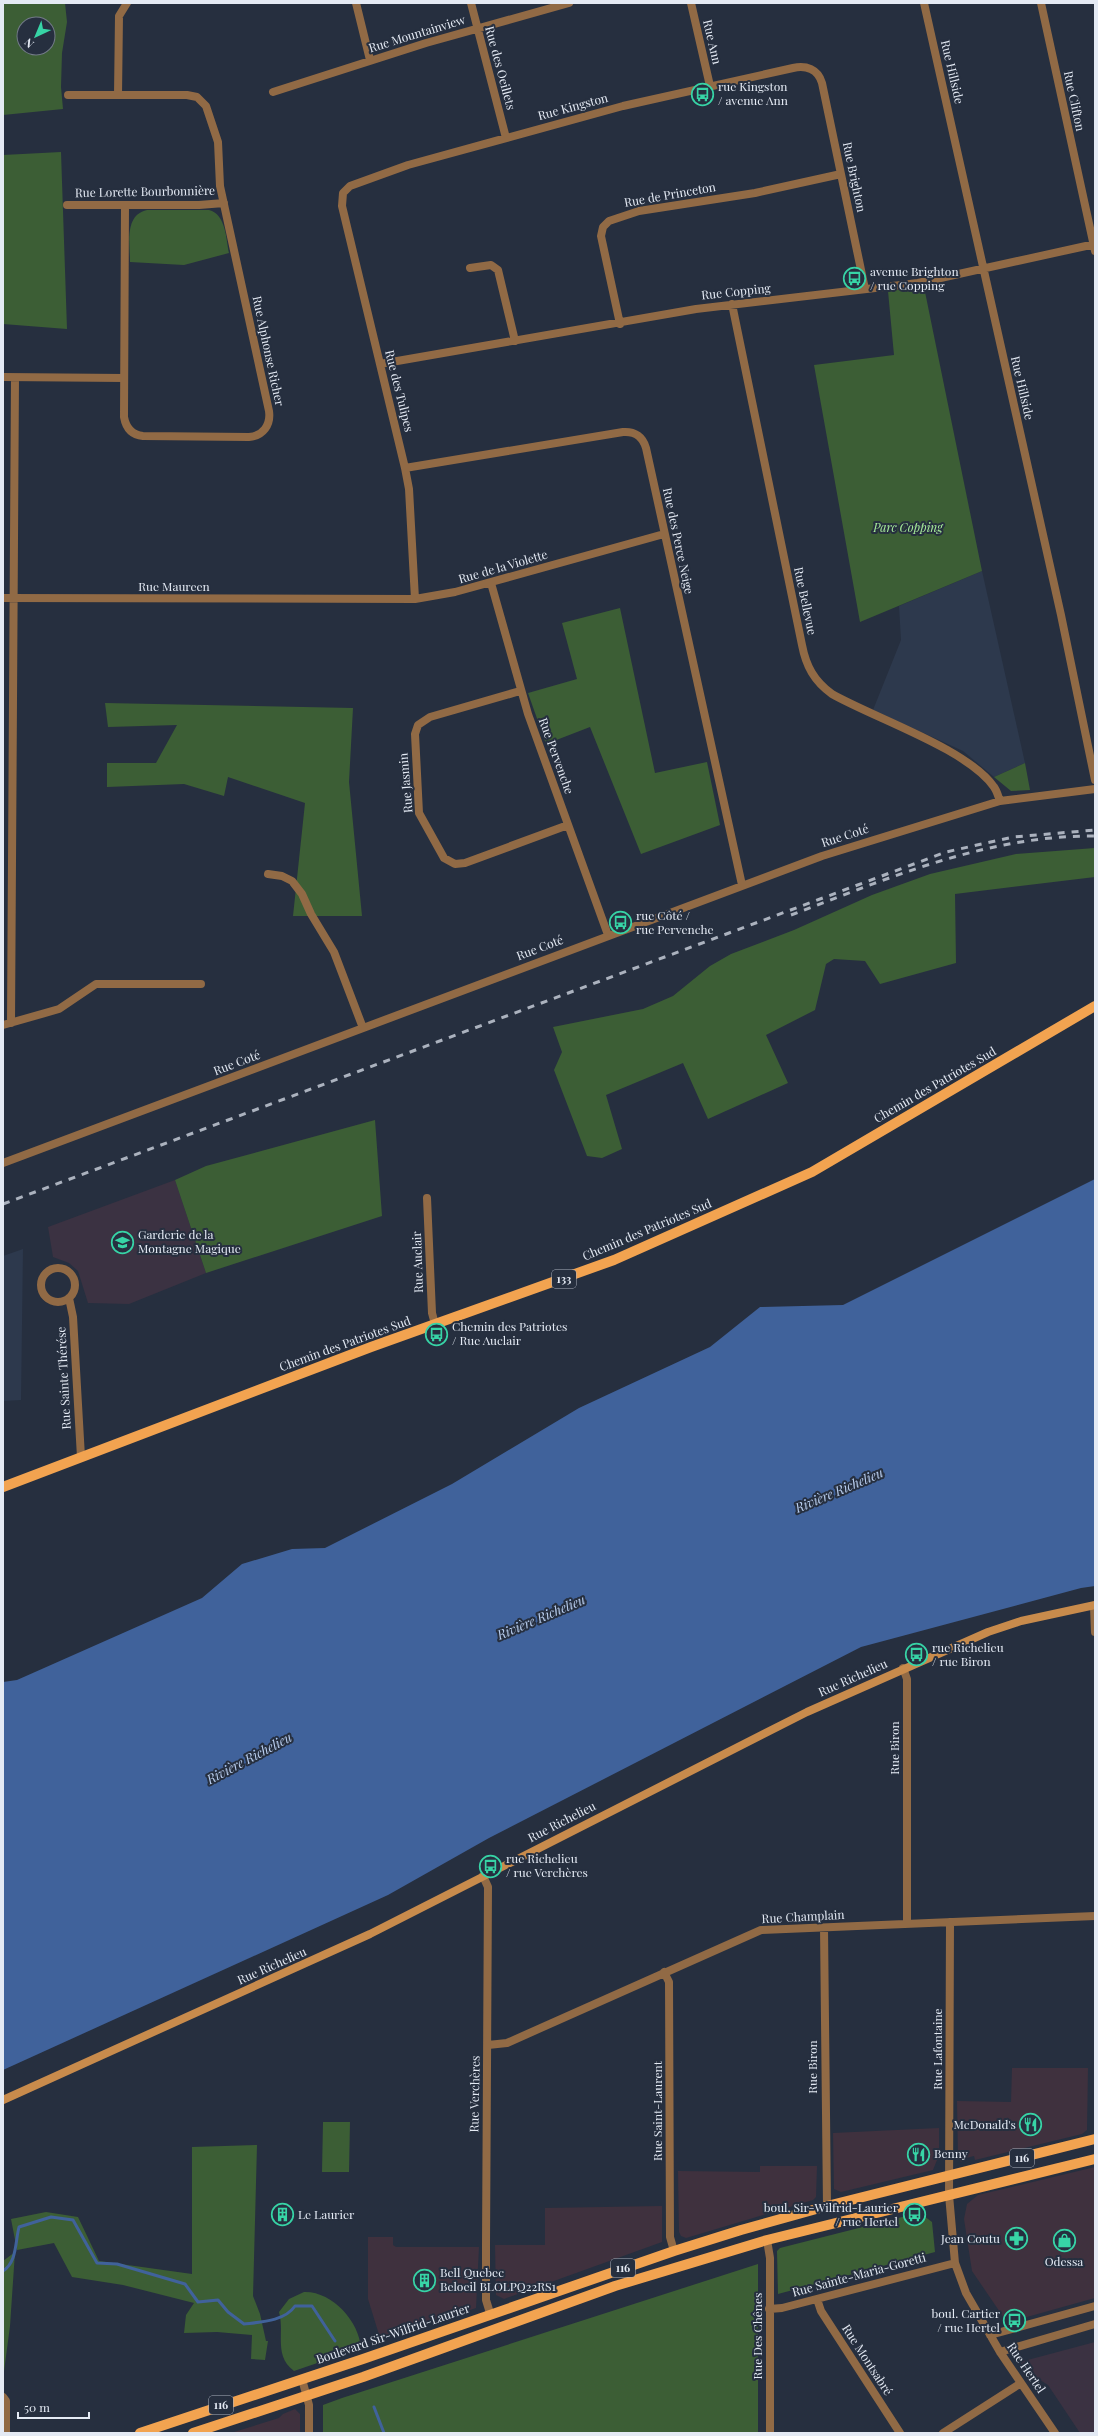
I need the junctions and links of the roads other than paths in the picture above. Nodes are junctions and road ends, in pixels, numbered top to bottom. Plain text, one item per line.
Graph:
1 (127, 3) edge
2 (356, 3) edge
3 (471, 3) edge
4 (569, 3) edge
5 (691, 3) edge
6 (924, 3) edge
7 (1041, 3) edge
8 (478, 28) junction
9 (370, 60) junction
10 (816, 72) joint
11 (710, 86) junction
12 (273, 92) dead end
13 (68, 95) dead end
14 (118, 95) junction
15 (506, 138) junction
16 (841, 174) junction
17 (343, 193) joint
18 (224, 203) junction
19 (67, 205) dead end
20 (125, 205) junction
21 (1094, 247) edge
22 (470, 268) dead end
23 (984, 270) junction
24 (865, 289) junction
25 (732, 304) junction
26 (620, 324) junction
27 (515, 341) junction
28 (380, 364) junction
29 (3, 378) edge
30 (15, 378) junction
31 (124, 378) junction
32 (405, 468) junction
33 (664, 534) junction
34 (491, 583) junction
35 (3, 598) edge
36 (14, 598) junction
37 (414, 599) junction
38 (344, 600) joint
39 (520, 691) junction
40 (1095, 780) edge
41 (1095, 789) edge
42 (1000, 801) junction
43 (568, 825) junction
44 (268, 874) dead end
45 (742, 885) junction
46 (608, 935) junction
47 (201, 984) dead end
48 (1095, 1006) edge
49 (7, 1024) edge
50 (363, 1028) junction
51 (3, 1163) edge
52 (427, 1198) dead end
53 (69, 1298) junction
54 (435, 1324) junction
55 (81, 1457) junction
56 (3, 1487) edge
57 (1094, 1605) edge
58 (1095, 1632) edge
59 (903, 1668) junction
60 (483, 1876) junction
61 (1095, 1916) edge
62 (950, 1922) junction
63 (907, 1924) junction
64 (824, 1928) junction
65 (664, 1972) junction
66 (488, 2045) junction
67 (3, 2100) edge
68 (1095, 2139) edge
69 (1095, 2159) edge
70 (949, 2176) junction
71 (949, 2195) junction
72 (827, 2206) junction
73 (767, 2240) junction
74 (674, 2251) junction
75 (955, 2263) junction
76 (817, 2299) junction
77 (1095, 2306) edge
78 (769, 2309) junction
79 (490, 2313) junction
80 (1095, 2324) edge
81 (990, 2335) junction
82 (1000, 2352) junction
83 (302, 2379) junction
84 (1020, 2382) junction
85 (307, 2394) junction
86 (3, 2397) edge
87 (6, 2433) edge
88 (140, 2433) edge
89 (193, 2433) edge
90 (309, 2433) edge
91 (770, 2433) edge
92 (900, 2433) edge
93 (943, 2433) edge
94 (1055, 2433) edge

1 - 14 street
2 - 9 street
3 - 8 street, Rue des Oeillets
4 - 8 street, Rue Mountainview
5 - 11 street, Rue Ann
6 - 23 street, Rue Hillside
7 - 21 street, Rue Clifton
8 - 9 street, Rue Mountainview
8 - 15 street, Rue des Oeillets
9 - 12 street, Rue Mountainview
10 - 11 street, Rue Kingston
10 - 16 street, Rue Brighton
11 - 15 street, Rue Kingston
13 - 14 street, Rue Alphonse Richer
14 - 18 street, Rue Alphonse Richer
15 - 17 street, Rue Kingston
16 - 24 street, Rue Brighton
16 - 26 street, Rue de Princeton
17 - 28 street, Rue des Tulipes
18 - 20 street, Rue Lorette Bourbonnière
18 - 31 street, Rue Alphonse Richer
19 - 20 street, Rue Lorette Bourbonnière
20 - 31 street, Rue Alphonse Richer
21 - 23 street, Rue Copping
22 - 27 street
23 - 24 street, Rue Copping
23 - 40 street, Rue Hillside
24 - 25 street, Rue Copping
25 - 26 street, Rue Copping
25 - 42 street, Rue Bellevue
26 - 27 street, Rue Copping
27 - 28 street, Rue Copping
28 - 32 street, Rue des Tulipes
29 - 30 street
30 - 31 street
30 - 36 street
32 - 33 street, Rue des Perce Neige
32 - 37 street, Rue des Tulipes
33 - 34 street, Rue de la Violette
33 - 45 street, Rue des Perce Neige
34 - 37 street, Rue de la Violette
34 - 39 street, Rue Pervenche
35 - 36 street, Rue Maureen
36 - 38 street, Rue Maureen
36 - 49 street
37 - 38 street, Rue de la Violette
39 - 43 street, Rue Pervenche
39 - 43 street, Rue Jasmin
41 - 42 street, Rue Coté
42 - 45 street, Rue Coté
43 - 46 street, Rue Pervenche
44 - 50 street
45 - 46 street, Rue Coté
46 - 50 street, Rue Coté
47 - 49 street
48 - 54 main road, Chemin des Patriotes Sud / 133
50 - 51 street, Rue Coté
52 - 54 street, Rue Auclair
53 - 53 street, Rue Sainte Thérése
53 - 55 street, Rue Sainte Thérése
54 - 55 main road, Chemin des Patriotes Sud / 133
55 - 56 main road, Chemin des Patriotes Sud / 133
57 - 58 street
57 - 59 main road, Rue Richelieu
59 - 60 main road, Rue Richelieu
59 - 63 street, Rue Biron
60 - 66 street, Rue Verchères
60 - 67 main road, Rue Richelieu
61 - 62 street, Rue Champlain
62 - 63 street, Rue Champlain
62 - 70 street, Rue Lafontaine
63 - 64 street, Rue Champlain
64 - 65 street, Rue Champlain
64 - 72 street, Rue Biron
65 - 66 street, Rue Champlain
65 - 74 street, Rue Saint-Laurent
66 - 79 street, Rue Verchères
68 - 70 main road, Boulevard Sir-Wilfrid-Laurier / 116
69 - 71 main road, 116
70 - 71 street, Rue Hertel
70 - 72 main road, Boulevard Sir-Wilfrid-Laurier / 116
71 - 73 main road, 116
71 - 75 street, Rue Hertel
72 - 74 main road, Boulevard Sir-Wilfrid-Laurier / 116
73 - 78 street, Rue Des Chênes
73 - 85 main road, 116
74 - 79 main road, Boulevard Sir-Wilfrid-Laurier / 116
75 - 76 street, Rue Sainte-Maria-Goretti
75 - 81 street, Rue Hertel
76 - 78 street, Rue Sainte-Maria-Goretti
76 - 92 street, Rue Montsabré
77 - 81 street
78 - 91 street, Rue Des Chênes
79 - 83 main road, Boulevard Sir-Wilfrid-Laurier / 116
80 - 82 street
81 - 82 street, Rue Hertel
82 - 84 street, Rue Hertel
83 - 85 street
83 - 88 main road, Boulevard Sir-Wilfrid-Laurier / 116
84 - 93 street
84 - 94 street, Rue Hertel
85 - 89 main road, 116
85 - 90 street
86 - 87 street

